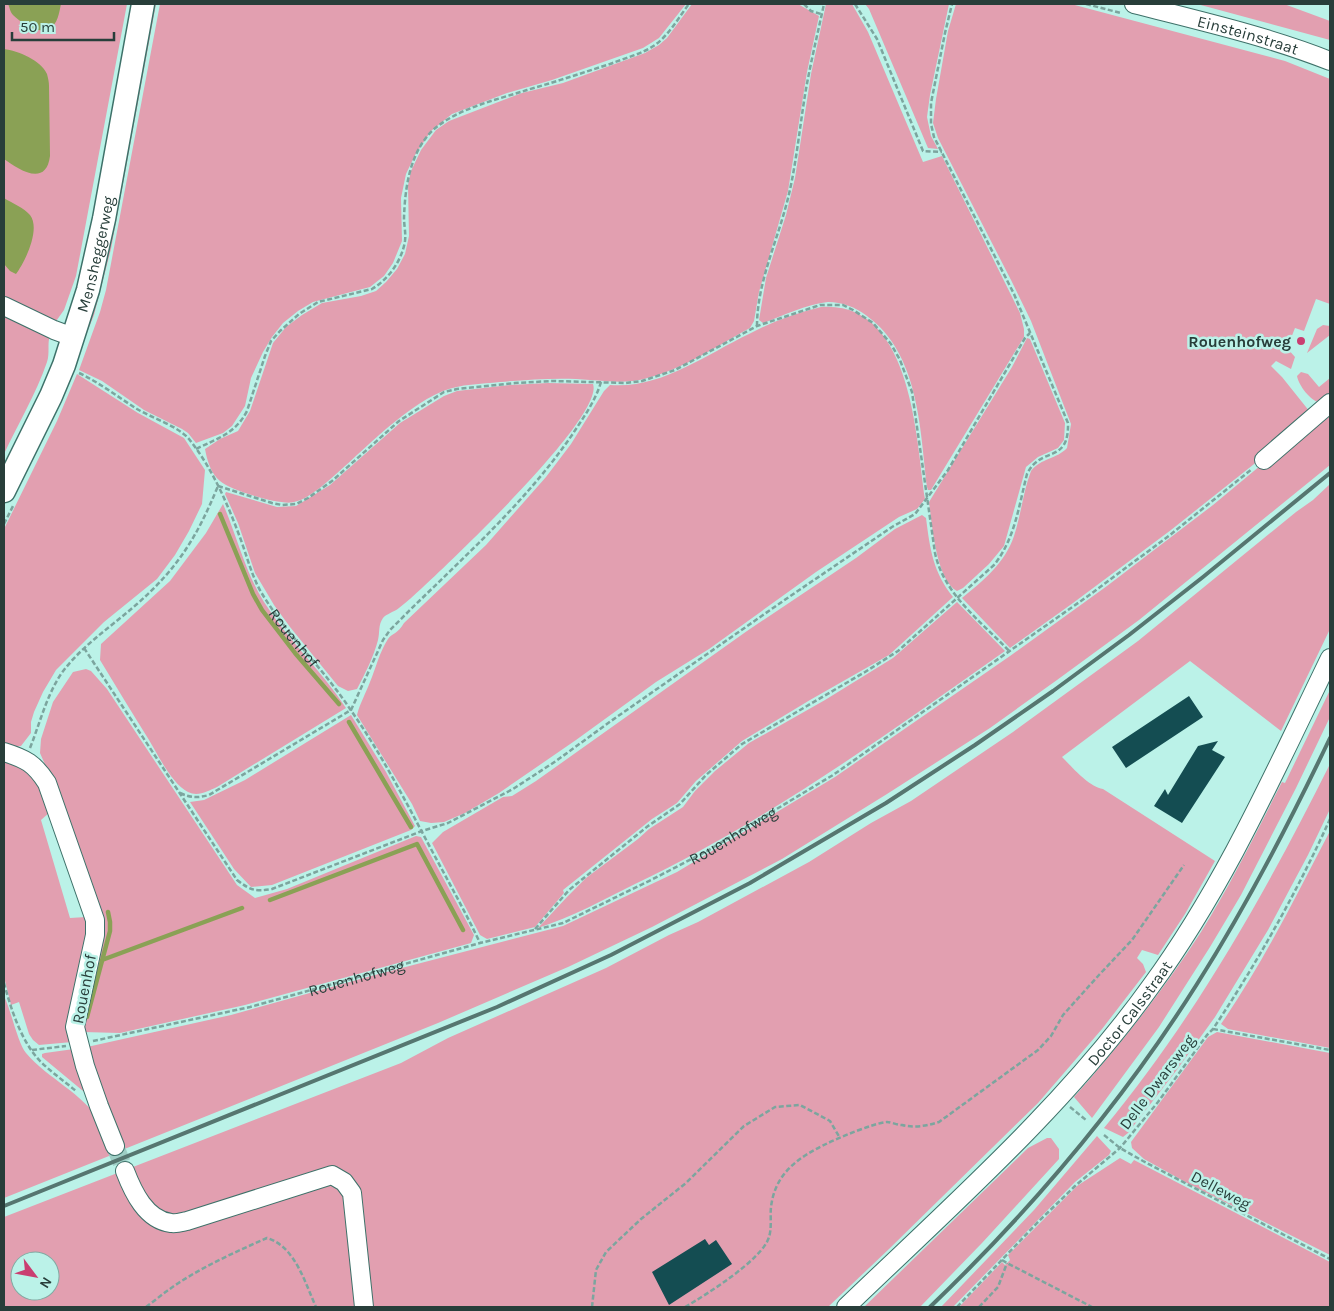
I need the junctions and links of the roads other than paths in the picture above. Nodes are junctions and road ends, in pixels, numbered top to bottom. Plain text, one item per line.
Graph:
1 (143, 4) edge
2 (1134, 4) edge
3 (1330, 61) edge
4 (4, 306) edge
5 (73, 337) junction
6 (1330, 403) edge
7 (1264, 460) road end
8 (4, 490) edge
9 (1330, 658) edge
10 (4, 752) edge
11 (115, 1146) tunnel mouth
12 (125, 1171) tunnel mouth
13 (364, 1307) edge
14 (846, 1307) edge

1 - 5 main road, Mensheggerweg
2 - 3 street, Einsteinstraat
4 - 5 street
5 - 8 main road, Mensheggerweg
6 - 7 street
9 - 14 street, Doctor Calsstraat
10 - 11 street, Rouenhof
12 - 13 street

